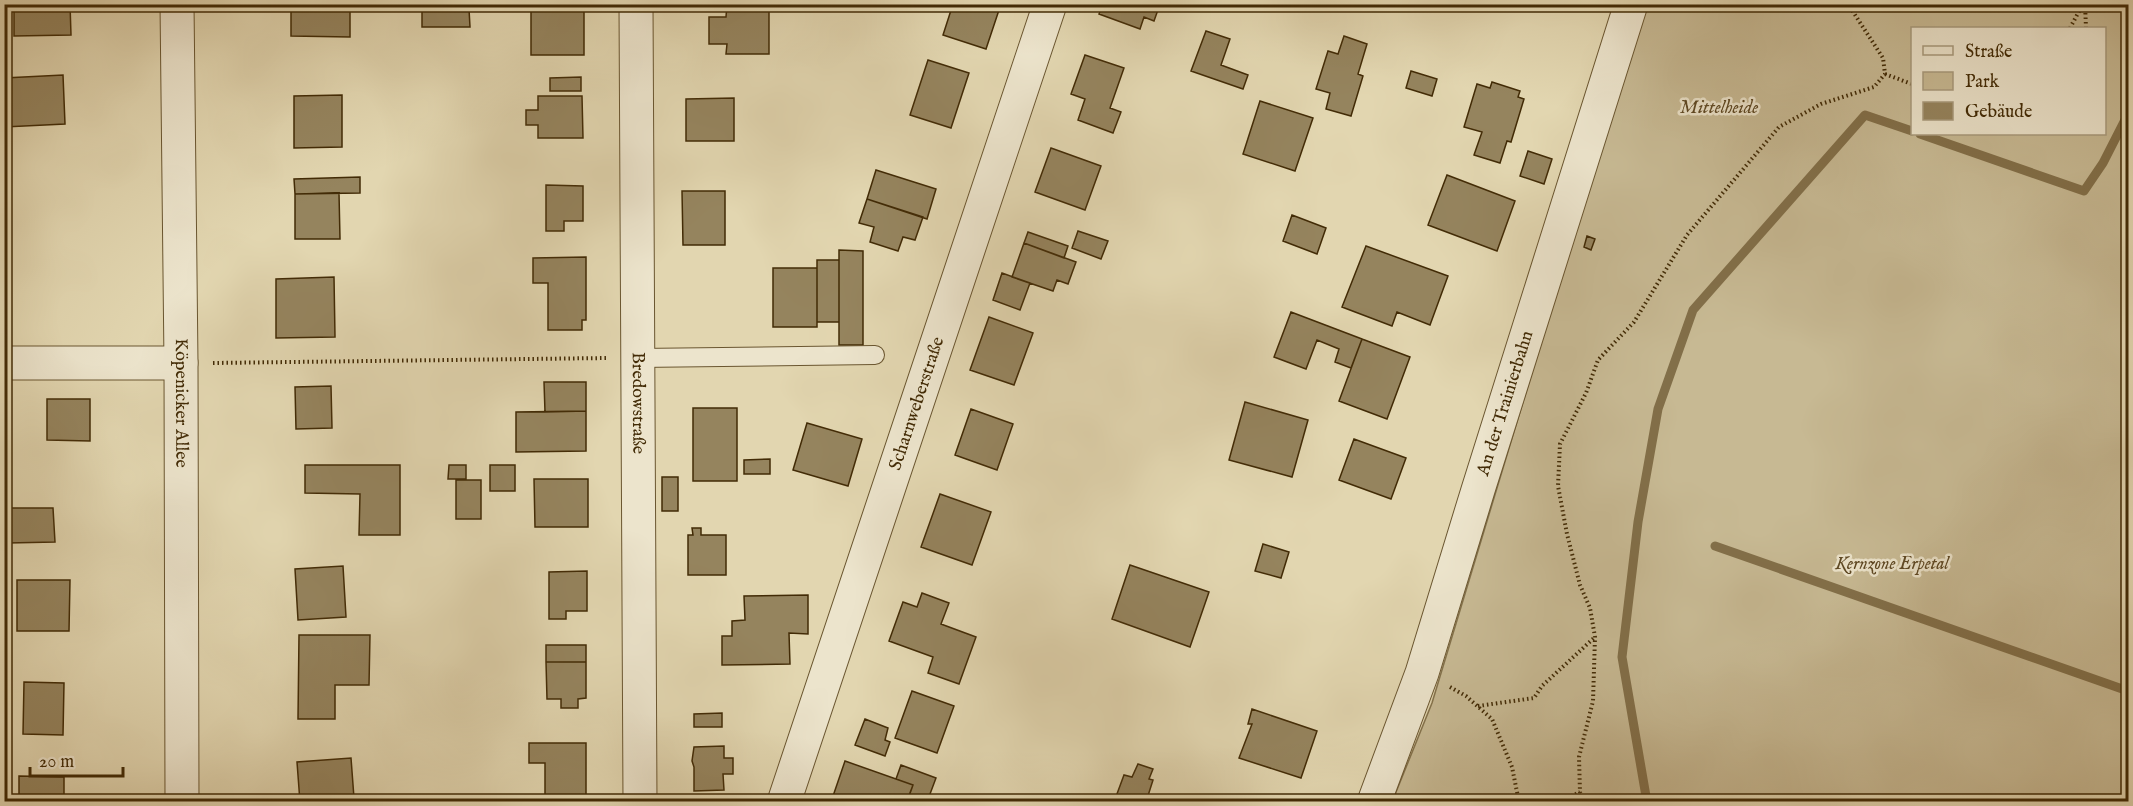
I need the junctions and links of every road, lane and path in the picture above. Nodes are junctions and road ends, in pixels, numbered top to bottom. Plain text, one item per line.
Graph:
1 (177, 4) edge
2 (636, 4) edge
3 (1050, 4) edge
4 (1631, 4) edge
5 (1848, 4) edge
6 (2084, 4) edge
7 (2071, 27) edge
8 (2086, 27) edge
9 (1885, 74) junction
10 (1911, 84) edge
11 (875, 355) dead end
12 (638, 358) junction
13 (4, 363) edge
14 (181, 363) junction
15 (234, 364) dead end
16 (1595, 637) junction
17 (1422, 673) junction
18 (1478, 706) junction
19 (1580, 792) junction
20 (182, 801) edge
21 (640, 801) edge
22 (784, 801) edge
23 (1374, 801) edge
24 (1519, 801) edge
25 (1559, 801) edge
26 (1582, 801) edge

1 - 14 street, Köpenicker Allee
2 - 12 street, Bredowstraße
3 - 22 street, Scharnweberstraße
4 - 17 street, An der Trainierbahn
5 - 9 path
6 - 7 path
6 - 8 path
9 - 10 path
9 - 16 path
11 - 12 lane
12 - 15 path
12 - 21 street, Bredowstraße
13 - 14 street
14 - 20 street, Köpenicker Allee
16 - 18 path
16 - 19 path
17 - 18 path
17 - 23 street, An der Trainierbahn
18 - 24 path
19 - 25 path
19 - 26 path

